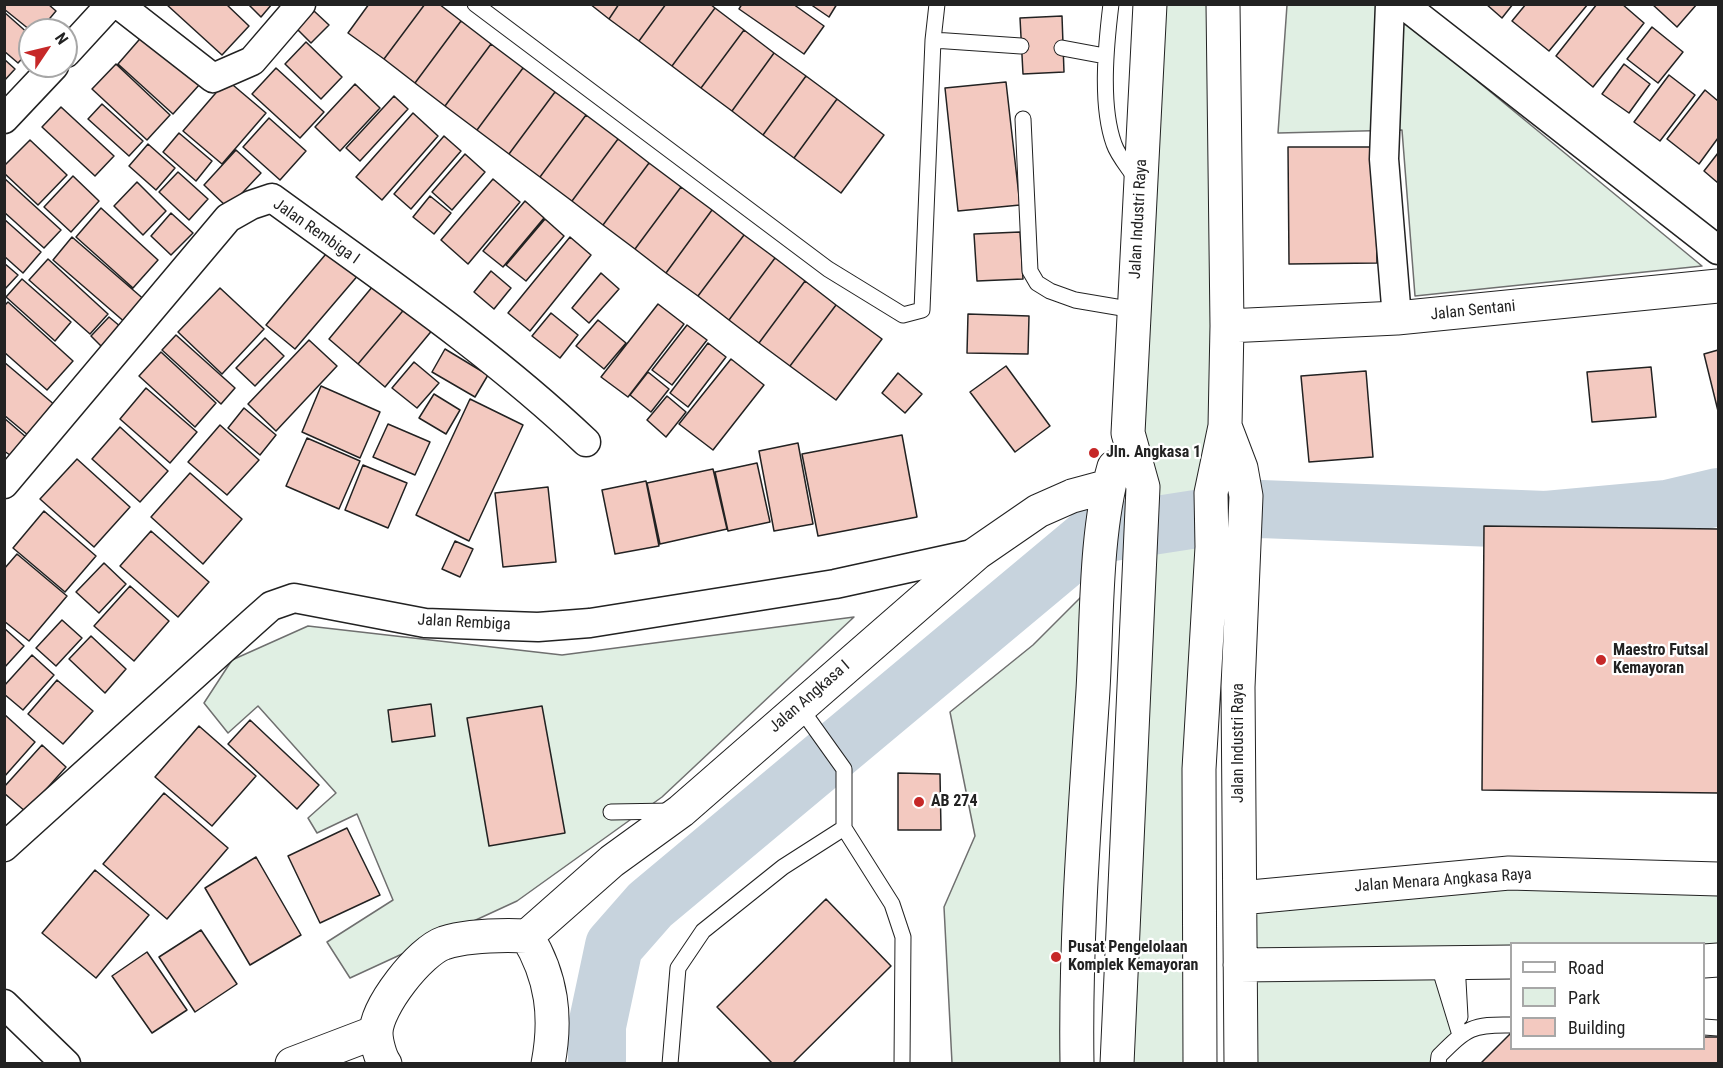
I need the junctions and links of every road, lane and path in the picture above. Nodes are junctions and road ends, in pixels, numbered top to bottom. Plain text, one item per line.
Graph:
1 (111, 4) edge
2 (118, 4) edge
3 (301, 4) edge
4 (475, 4) edge
5 (937, 4) edge
6 (1111, 4) edge
7 (1149, 4) edge
8 (1223, 4) edge
9 (1390, 4) edge
10 (1403, 4) edge
11 (78, 40) edge
12 (933, 40) junction
13 (1021, 46) dead end
14 (1062, 48) dead end
15 (1105, 56) junction
16 (43, 78) edge
17 (4, 119) edge
18 (1023, 119) dead end
19 (1140, 187) junction
20 (1719, 250) edge
21 (1719, 286) edge
22 (1134, 310) junction
23 (1397, 318) junction
24 (1227, 326) junction
25 (1225, 426) junction
26 (1128, 433) junction
27 (586, 442) dead end
28 (4, 484) edge
29 (1107, 500) junction
30 (977, 553) junction
31 (808, 719) junction
32 (681, 811) junction
33 (611, 812) dead end
34 (844, 828) junction
35 (4, 847) edge
36 (1719, 879) edge
37 (1240, 898) junction
38 (527, 936) junction
39 (1510, 962) edge
40 (1447, 963) junction
41 (1240, 965) junction
42 (1076, 979) junction
43 (4, 1004) edge
44 (1510, 1025) edge
45 (376, 1032) junction
46 (1460, 1035) junction
47 (1117, 1056) edge
48 (66, 1064) edge
49 (292, 1064) edge
50 (385, 1064) edge
51 (548, 1064) edge
52 (670, 1064) edge
53 (902, 1064) edge
54 (1077, 1064) edge
55 (1200, 1064) edge
56 (1241, 1064) edge
57 (1438, 1064) edge

1 - 11 street
2 - 3 street
4 - 12 lane
5 - 12 lane
6 - 15 lane
7 - 19 main road, Jalan Industri Raya
8 - 24 main road, Jalan Industri Raya
9 - 23 street
10 - 20 street
12 - 13 lane
14 - 15 lane
15 - 19 lane
16 - 17 street
18 - 22 lane
19 - 22 main road, Jalan Industri Raya
21 - 23 main road, Jalan Sentani
22 - 26 main road, Jalan Industri Raya
23 - 24 main road, Jalan Sentani
24 - 25 main road, Jalan Industri Raya
25 - 37 main road, Jalan Industri Raya
25 - 55 main road, Jalan Industri Raya
26 - 29 main road, Jalan Industri Raya
26 - 47 main road, Jalan Industri Raya
27 - 28 street, Jalan Rembiga I
29 - 30 main road, Jalan Angkasa I
29 - 42 main road, Jalan Industri Raya
30 - 31 main road, Jalan Angkasa I
30 - 35 street, Jalan Rembiga
31 - 32 main road, Jalan Angkasa I
31 - 34 lane
32 - 33 lane
32 - 38 main road, Jalan Angkasa I
34 - 52 lane
34 - 53 lane
36 - 37 main road, Jalan Menara Angkasa Raya
37 - 41 main road, Jalan Industri Raya
38 - 45 main road
38 - 51 main road
39 - 40 main road
40 - 41 main road
40 - 46 lane
41 - 56 main road, Jalan Industri Raya
42 - 47 main road
42 - 54 main road, Jalan Industri Raya
43 - 48 street
44 - 46 lane
45 - 49 main road
45 - 50 main road
46 - 57 lane

